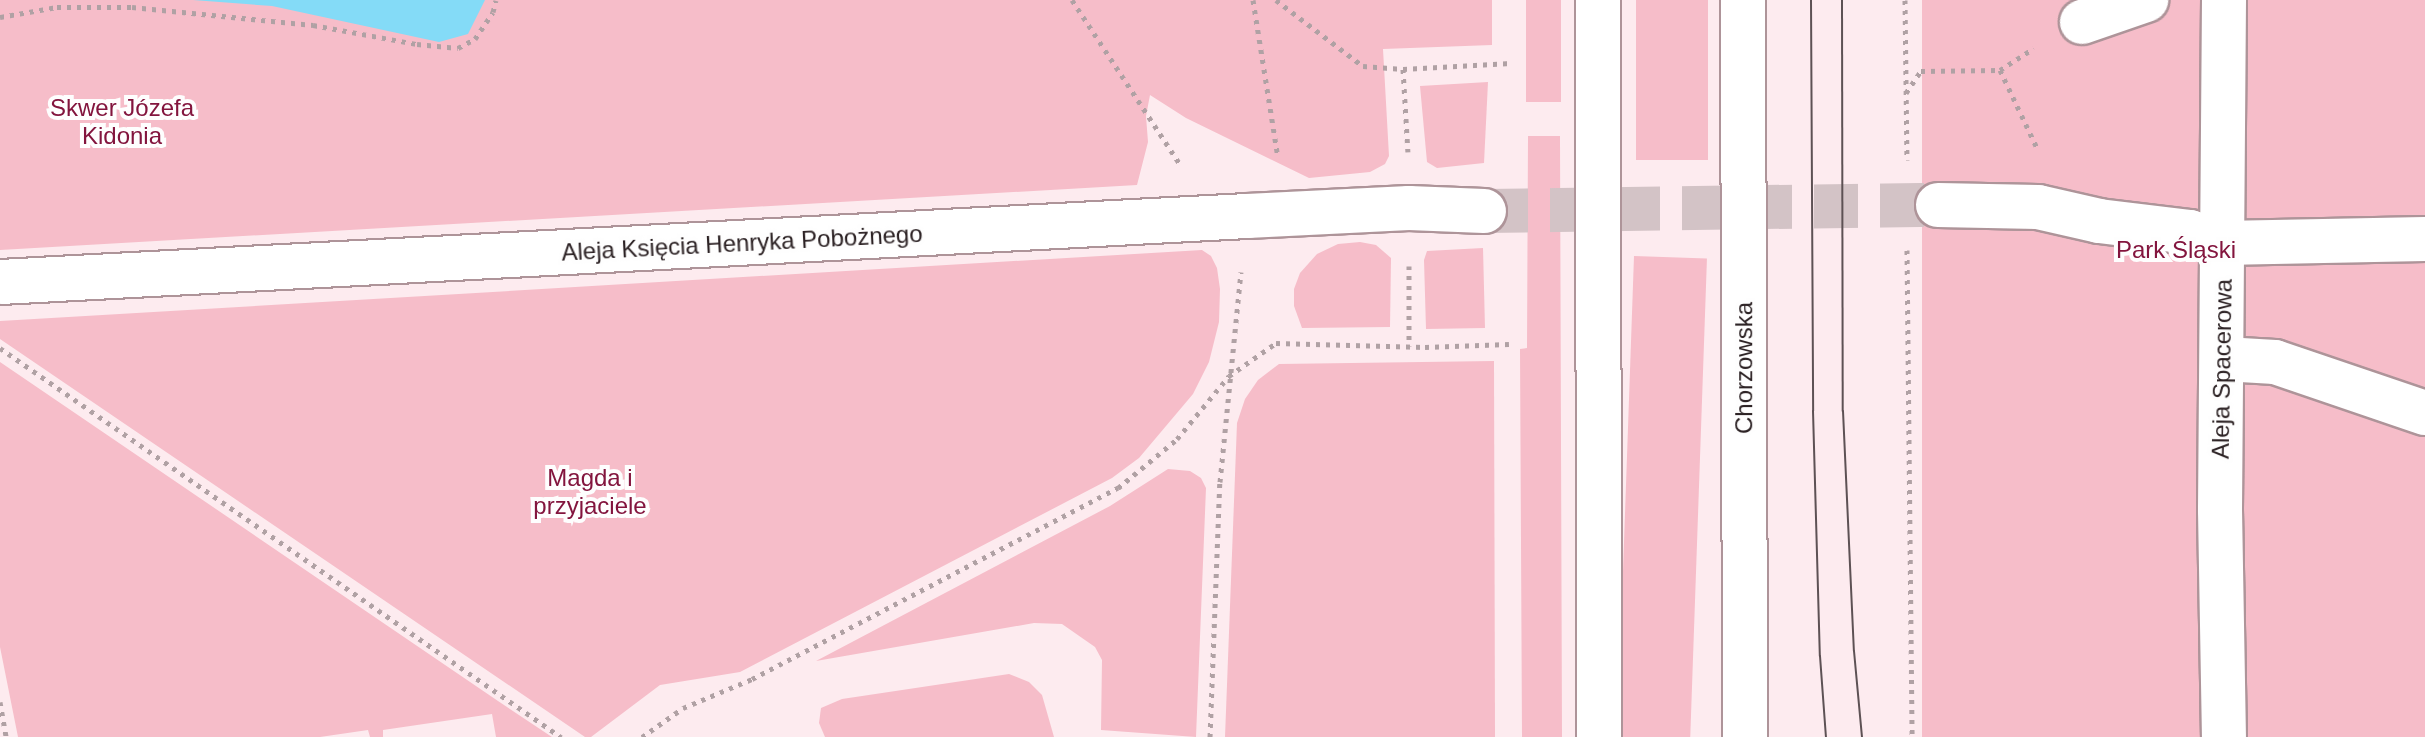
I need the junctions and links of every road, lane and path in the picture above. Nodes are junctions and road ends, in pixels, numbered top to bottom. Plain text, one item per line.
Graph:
1 (496, 0) edge
2 (1072, 0) edge
3 (1253, 0) edge
4 (1276, 0) edge
5 (1598, 0) edge
6 (1743, 0) edge
7 (1905, 0) edge
8 (2146, 0) edge
9 (2224, 0) edge
10 (0, 17) edge
11 (2082, 22) dead end
12 (2039, 45) dead end
13 (1511, 63) dead end
14 (1403, 69) junction
15 (2000, 70) junction
16 (1906, 94) junction
17 (2038, 150) dead end
18 (1408, 154) dead end
19 (1907, 172) dead end
20 (1938, 205) tunnel mouth
21 (1484, 211) tunnel mouth
22 (1290, 215) junction
23 (1233, 216) junction
24 (1907, 235) dead end
25 (2425, 239) edge
26 (2222, 243) junction
27 (1408, 260) dead end
28 (0, 282) edge
29 (1509, 344) dead end
30 (1409, 346) junction
31 (0, 348) edge
32 (2224, 359) junction
33 (1229, 376) junction
34 (2425, 413) edge
35 (0, 702) edge
36 (6, 737) edge
37 (561, 737) edge
38 (642, 737) edge
39 (1210, 737) edge
40 (1599, 737) edge
41 (1745, 737) edge
42 (1912, 737) edge
43 (2224, 737) edge

1 - 10 path
2 - 23 path
3 - 22 path
4 - 14 path
5 - 40 street
6 - 41 street, Chorzowska
7 - 16 path
8 - 11 street
9 - 26 street, Aleja Spacerowa
12 - 15 path
13 - 14 path
14 - 18 path
15 - 16 path
15 - 17 path
16 - 19 path
20 - 26 street
21 - 22 street, Aleja Księcia Henryka Pobożnego
22 - 23 street, Aleja Księcia Henryka Pobożnego
23 - 28 street, Aleja Księcia Henryka Pobożnego
23 - 33 path
24 - 42 path
25 - 26 street
26 - 32 street, Aleja Spacerowa
27 - 30 path
29 - 30 path
30 - 33 path
31 - 37 path
32 - 34 street
32 - 43 street, Aleja Spacerowa
33 - 38 path
33 - 39 path
35 - 36 path

